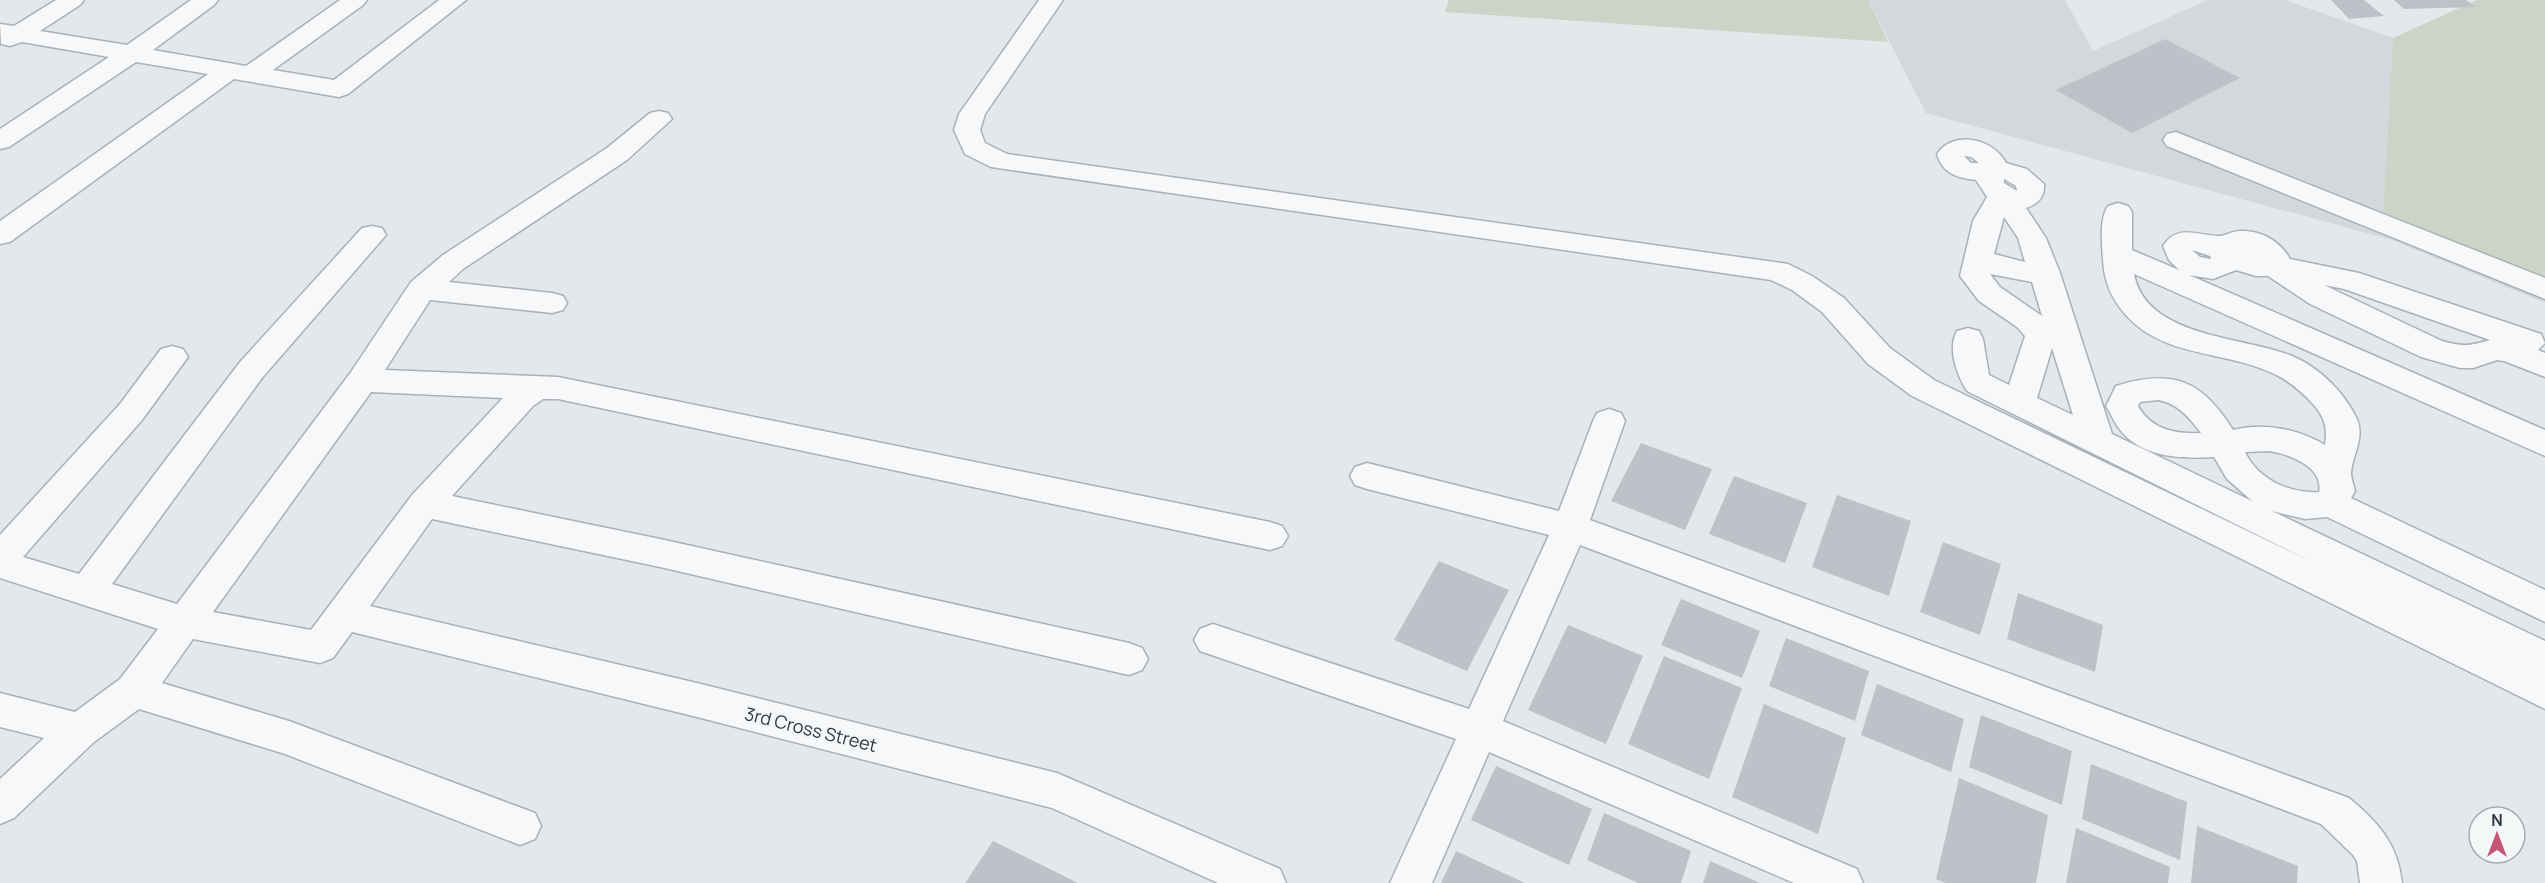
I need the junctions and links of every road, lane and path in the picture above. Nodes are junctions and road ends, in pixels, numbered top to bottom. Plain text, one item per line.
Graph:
1 (72, 0) edge
2 (206, 0) edge
3 (355, 0) edge
4 (454, 0) edge
5 (1051, 0) edge
6 (6, 37) edge
7 (132, 53) junction
8 (240, 72) junction
9 (659, 119) dead end
10 (2176, 140) dead end
11 (0, 141) edge
12 (2118, 212) dead end
13 (0, 235) edge
14 (372, 235) dead end
15 (2224, 251) dead end
16 (2118, 255) junction
17 (1979, 259) junction
18 (2274, 266) junction
19 (2045, 273) junction
20 (422, 289) junction
21 (2545, 289) edge
22 (2398, 296) junction
23 (552, 303) dead end
24 (2404, 338) junction
25 (1968, 339) dead end
26 (2545, 347) edge
27 (172, 357) dead end
28 (2545, 366) edge
29 (362, 380) junction
30 (537, 388) junction
31 (2019, 404) junction
32 (1610, 421) dead end
33 (2098, 442) junction
34 (2545, 444) edge
35 (1367, 476) dead end
36 (2332, 488) junction
37 (424, 504) junction
38 (1570, 527) junction
39 (1270, 536) dead end
40 (0, 559) edge
41 (0, 564) edge
42 (87, 591) junction
43 (2545, 607) edge
44 (344, 615) junction
45 (184, 622) junction
46 (1213, 640) dead end
47 (2545, 658) edge
48 (1129, 659) dead end
49 (134, 691) junction
50 (2545, 692) edge
51 (0, 710) edge
52 (80, 730) junction
53 (1481, 730) junction
54 (0, 805) edge
55 (520, 826) dead end
56 (1265, 883) edge
57 (1411, 883) edge
58 (1842, 883) edge
59 (2381, 883) edge

1 - 6 street
2 - 7 street
3 - 8 street
4 - 8 street
5 - 50 street
6 - 7 street
7 - 8 street
7 - 11 street
8 - 13 street
9 - 20 street
10 - 21 street
12 - 16 street
14 - 42 street
15 - 18 street
16 - 34 street
16 - 36 street
17 - 19 street
17 - 19 street
17 - 31 street
18 - 22 street
18 - 24 street
19 - 33 street
20 - 23 street
20 - 29 street
22 - 24 street
22 - 26 street
24 - 28 street
25 - 31 street
27 - 40 street
29 - 30 street
29 - 45 street
30 - 37 street
30 - 39 street
31 - 33 street
32 - 38 street
33 - 47 street
35 - 38 street
36 - 36 street
36 - 43 street
37 - 44 street
37 - 48 street
38 - 53 street
38 - 59 street
41 - 42 street
42 - 45 street
44 - 45 street
44 - 56 street, 3rd Cross Street
45 - 49 street
46 - 53 street
49 - 52 street
49 - 55 street
51 - 52 street
52 - 54 street
53 - 57 street
53 - 58 street

